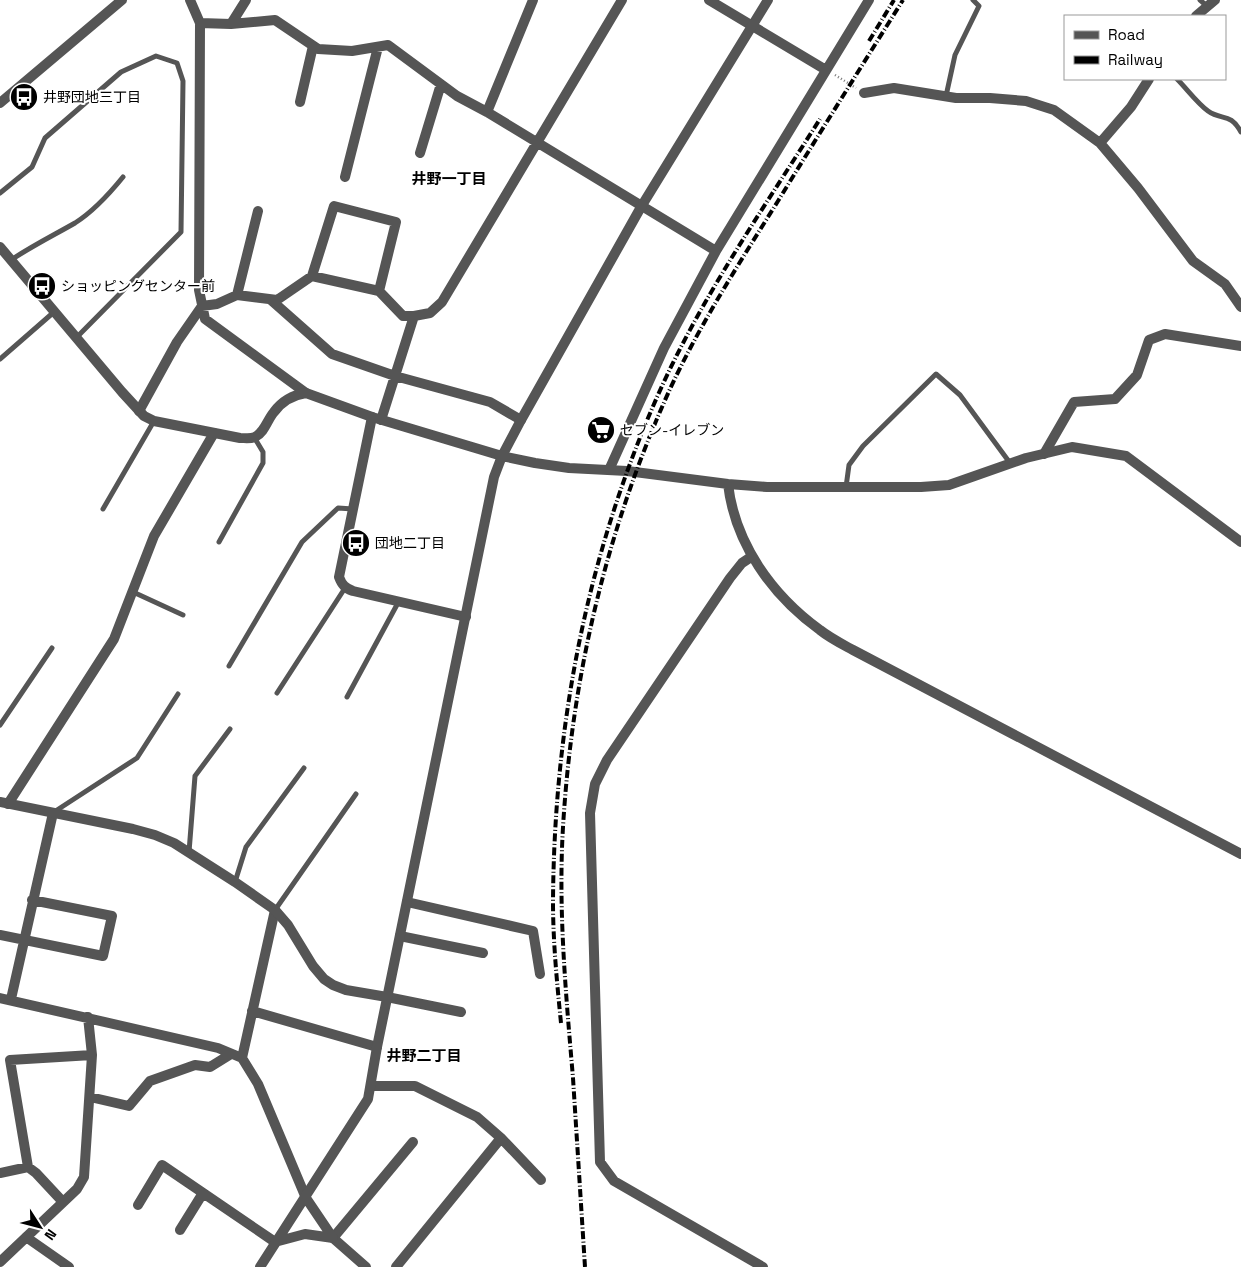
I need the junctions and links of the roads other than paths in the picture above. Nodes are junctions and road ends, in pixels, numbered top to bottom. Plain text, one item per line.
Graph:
1 (122, 0) edge
2 (190, 0) edge
3 (246, 0) edge
4 (533, 0) edge
5 (622, 0) edge
6 (709, 0) edge
7 (768, 0) edge
8 (869, 0) edge
9 (973, 0) edge
10 (1207, 2) edge
11 (980, 3) edge
12 (1197, 15) edge
13 (200, 23) junction
14 (231, 24) junction
15 (753, 26) junction
16 (313, 46) junction
17 (378, 47) junction
18 (826, 70) junction
19 (1148, 80) edge
20 (1178, 80) edge
21 (440, 84) junction
22 (864, 93) road end
23 (946, 96) junction
24 (300, 102) dead end
25 (0, 103) edge
26 (487, 112) junction
27 (1241, 132) edge
28 (536, 142) junction
29 (1100, 143) junction
30 (420, 153) dead end
31 (123, 177) dead end
32 (345, 177) dead end
33 (0, 193) edge
34 (641, 206) junction
35 (258, 211) dead end
36 (0, 247) edge
37 (716, 251) junction
38 (11, 260) junction
39 (312, 276) junction
40 (379, 291) junction
41 (237, 295) junction
42 (271, 300) junction
43 (202, 306) junction
44 (1241, 307) edge
45 (54, 312) junction
46 (414, 316) junction
47 (76, 338) junction
48 (1241, 346) edge
49 (0, 359) edge
50 (396, 376) junction
51 (306, 393) junction
52 (139, 411) junction
53 (377, 418) junction
54 (520, 420) junction
55 (154, 421) junction
56 (214, 433) junction
57 (254, 438) junction
58 (1044, 454) junction
59 (502, 456) junction
60 (1010, 463) junction
61 (609, 470) junction
62 (728, 484) junction
63 (846, 487) junction
64 (103, 509) dead end
65 (353, 509) junction
66 (219, 542) dead end
67 (1241, 542) edge
68 (752, 557) junction
69 (346, 588) junction
70 (133, 592) junction
71 (400, 600) junction
72 (184, 615) dead end
73 (466, 617) junction
74 (52, 648) dead end
75 (229, 666) dead end
76 (278, 693) dead end
77 (178, 694) dead end
78 (347, 697) dead end
79 (0, 725) edge
80 (230, 728) dead end
81 (304, 768) dead end
82 (356, 794) dead end
83 (4, 803) edge
84 (53, 813) junction
85 (189, 852) junction
86 (1241, 854) edge
87 (235, 882) junction
88 (32, 900) junction
89 (407, 902) junction
90 (275, 910) junction
91 (0, 935) edge
92 (400, 936) junction
93 (24, 941) junction
94 (483, 953) dead end
95 (540, 974) dead end
96 (387, 997) junction
97 (0, 998) edge
98 (11, 1000) junction
99 (252, 1011) junction
100 (461, 1012) dead end
101 (88, 1017) junction
102 (377, 1047) junction
103 (231, 1054) junction
104 (92, 1055) junction
105 (242, 1058) junction
106 (372, 1086) junction
107 (90, 1097) junction
108 (501, 1138) junction
109 (414, 1142) dead end
110 (28, 1167) junction
111 (0, 1173) edge
112 (541, 1180) dead end
113 (204, 1193) junction
114 (306, 1198) junction
115 (63, 1202) junction
116 (138, 1205) dead end
117 (180, 1230) dead end
118 (26, 1237) junction
119 (333, 1238) junction
120 (275, 1242) junction
121 (0, 1262) edge
122 (69, 1267) edge
123 (260, 1267) edge
124 (366, 1267) edge
125 (396, 1267) edge
126 (763, 1267) edge

1 - 25 street
2 - 13 street
3 - 14 street
4 - 26 street
5 - 28 street
6 - 15 street
7 - 15 street
8 - 18 street
9 - 11 lane
10 - 12 street
11 - 23 lane
13 - 14 street
13 - 43 street
14 - 16 street
15 - 18 street
15 - 34 street
16 - 17 street
16 - 24 street
17 - 21 street
17 - 32 street
18 - 37 street
19 - 29 street
20 - 27 lane
21 - 26 street
21 - 30 street
22 - 23 street
23 - 29 street
26 - 28 street
28 - 34 street
28 - 46 street
29 - 44 street
31 - 38 lane
33 - 47 lane
34 - 37 street
34 - 54 street
35 - 41 street
36 - 38 street
37 - 61 street
38 - 45 street
39 - 40 street
39 - 40 street
39 - 42 street
40 - 46 street
41 - 42 street
41 - 43 street
42 - 50 street
43 - 51 street
43 - 52 street
45 - 47 street
45 - 49 lane
46 - 50 street
47 - 52 street
48 - 58 street
50 - 53 street
50 - 54 street
51 - 53 street
51 - 57 street
52 - 55 street
53 - 59 street
53 - 65 street
54 - 59 street
55 - 56 street
55 - 64 lane
56 - 57 street
56 - 70 street
57 - 66 lane
58 - 60 street
58 - 67 street
59 - 61 street
59 - 73 street
60 - 63 street
60 - 63 lane
61 - 62 street
62 - 63 street
62 - 68 street
65 - 69 street
65 - 75 lane
68 - 86 street
68 - 126 street
69 - 71 street
69 - 76 lane
70 - 72 lane
70 - 83 street
71 - 73 street
71 - 78 lane
73 - 89 street
74 - 79 lane
77 - 84 lane
80 - 85 lane
81 - 87 lane
82 - 90 lane
83 - 84 street
84 - 85 street
84 - 88 street
85 - 87 street
87 - 90 street
88 - 93 street
88 - 93 street
89 - 92 street
89 - 95 street
90 - 96 street
90 - 99 street
91 - 93 street
92 - 94 street
92 - 96 street
93 - 98 street
96 - 100 street
96 - 102 street
97 - 98 street
98 - 101 street
99 - 102 street
99 - 105 street
101 - 103 street
101 - 104 street
102 - 106 street
103 - 105 street
103 - 107 street
104 - 107 street
104 - 110 street
105 - 114 street
106 - 108 street
106 - 114 street
107 - 115 street
108 - 112 street
108 - 125 street
109 - 119 street
110 - 111 street
110 - 115 street
113 - 116 street
113 - 117 street
113 - 120 street
114 - 119 street
114 - 120 street
115 - 118 street
118 - 121 street
118 - 122 street
119 - 120 street
119 - 124 street
120 - 123 street

